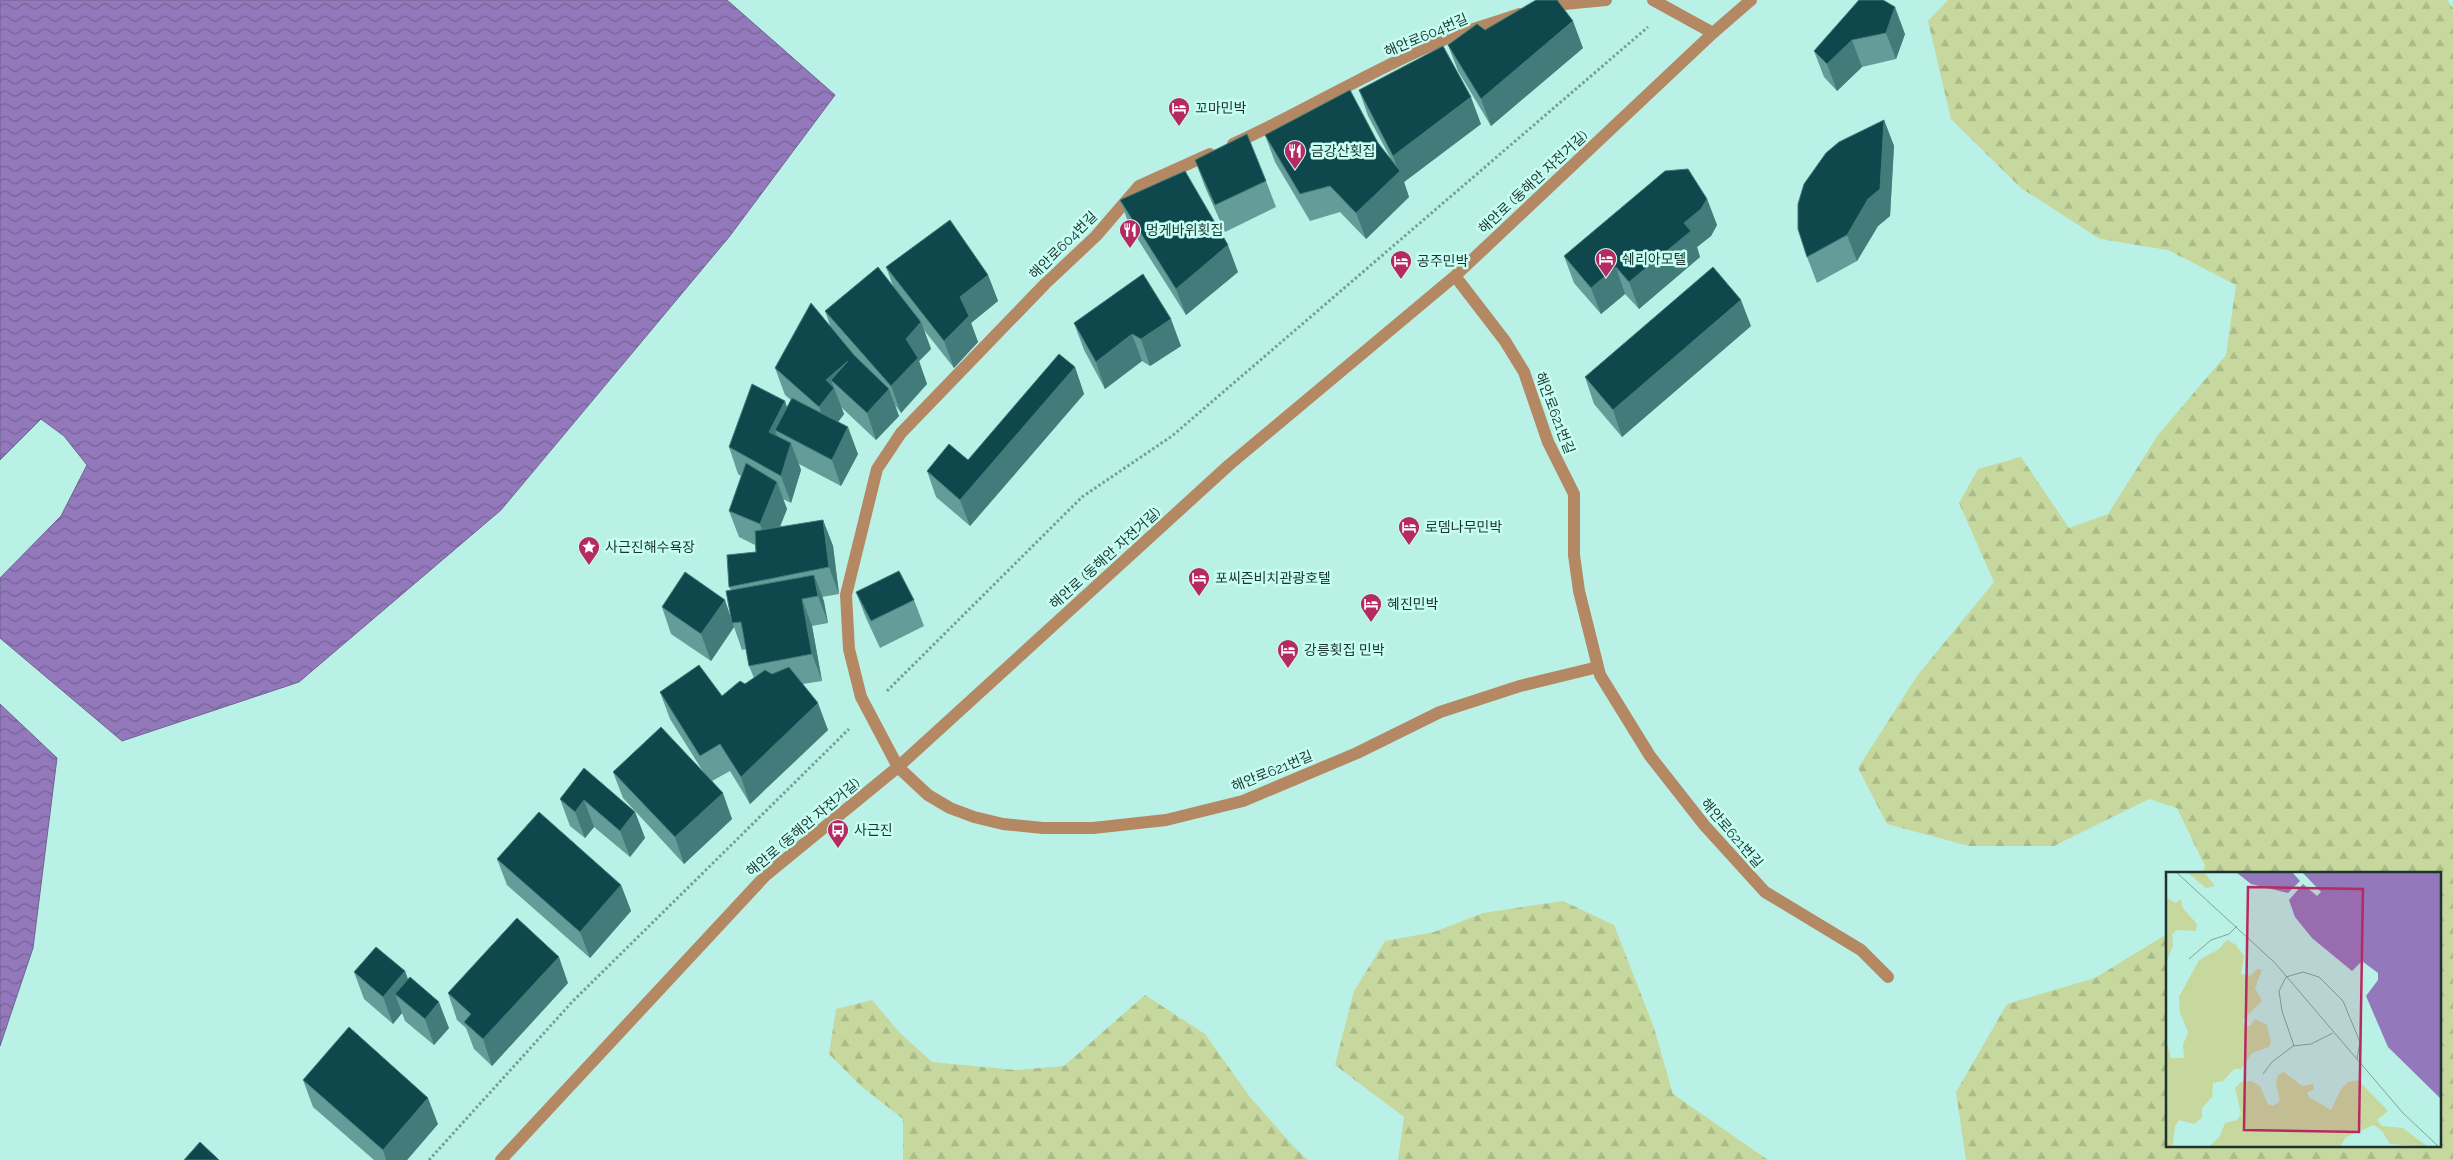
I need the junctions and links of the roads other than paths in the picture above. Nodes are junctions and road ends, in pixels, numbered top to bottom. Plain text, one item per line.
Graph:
1 (1606, 0) edge
2 (1653, 0) edge
3 (1751, 0) edge
4 (1713, 33) junction
5 (1455, 276) junction
6 (1598, 667) junction
7 (898, 767) junction
8 (1888, 977) dead end
9 (501, 1160) edge

1 - 7 street, 해안로604번길
2 - 4 street
3 - 4 street, 해안로 (동해안 자전거길)
4 - 5 street, 해안로 (동해안 자전거길)
5 - 6 street, 해안로621번길
5 - 7 street, 해안로 (동해안 자전거길)
6 - 7 street, 해안로621번길
6 - 8 street, 해안로621번길
7 - 9 street, 해안로 (동해안 자전거길)

